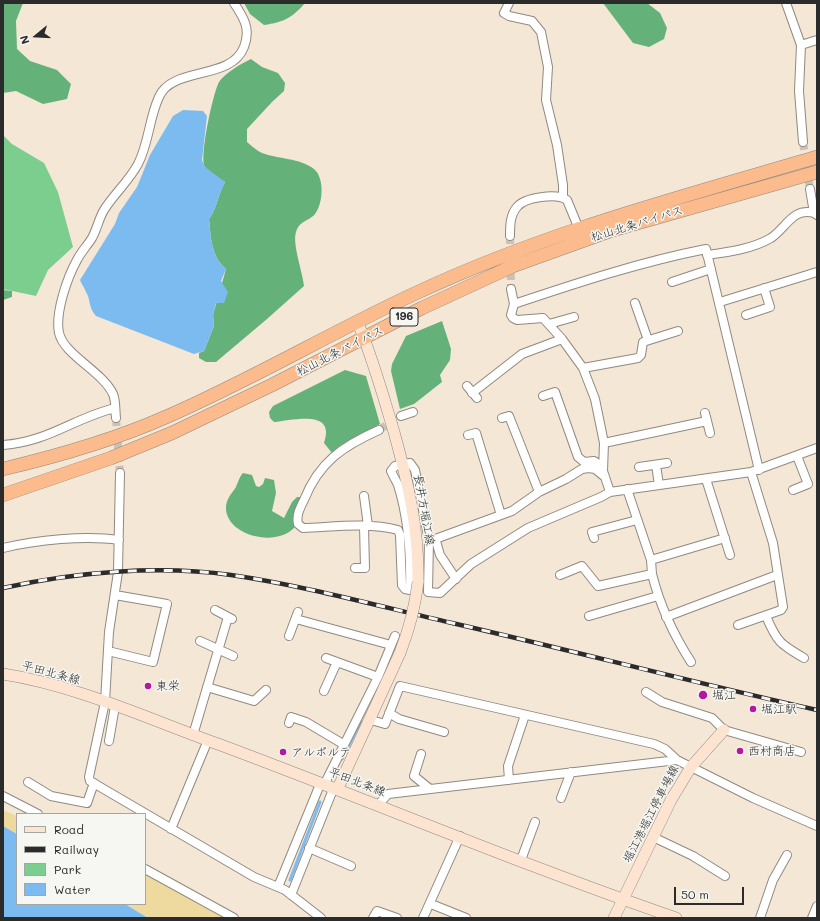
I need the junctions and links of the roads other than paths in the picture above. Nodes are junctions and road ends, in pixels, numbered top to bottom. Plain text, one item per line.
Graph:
1 (234, 3) edge
2 (509, 3) edge
3 (786, 3) edge
4 (817, 40) edge
5 (801, 45) junction
6 (803, 142) tunnel mouth
7 (817, 157) edge
8 (817, 172) edge
9 (810, 189) tunnel mouth
10 (563, 197) junction
11 (816, 214) edge
12 (578, 229) junction
13 (510, 236) tunnel mouth
14 (708, 255) junction
15 (711, 269) junction
16 (817, 272) edge
17 (672, 282) dead end
18 (764, 288) junction
19 (511, 289) tunnel mouth
20 (720, 302) junction
21 (636, 303) dead end
22 (514, 304) junction
23 (746, 315) dead end
24 (574, 317) dead end
25 (358, 323) junction
26 (549, 324) junction
27 (678, 331) dead end
28 (364, 338) junction
29 (562, 339) junction
30 (648, 340) junction
31 (583, 368) junction
32 (472, 392) dead end
33 (543, 396) dead end
34 (115, 408) junction
35 (413, 412) dead end
36 (401, 416) tunnel mouth
37 (116, 418) tunnel mouth
38 (502, 418) dead end
39 (379, 430) tunnel mouth
40 (710, 433) dead end
41 (468, 435) dead end
42 (604, 443) junction
43 (3, 445) edge
44 (817, 448) edge
45 (797, 456) junction
46 (402, 463) junction
47 (667, 463) dead end
48 (656, 465) junction
49 (603, 467) junction
50 (640, 468) dead end
51 (3, 470) edge
52 (755, 471) junction
53 (120, 473) tunnel mouth
54 (605, 477) junction
55 (706, 479) junction
56 (660, 485) junction
57 (627, 490) junction
58 (793, 490) dead end
59 (539, 492) junction
60 (610, 492) junction
61 (3, 495) edge
62 (364, 496) dead end
63 (501, 515) junction
64 (637, 520) junction
65 (366, 526) junction
66 (594, 538) dead end
67 (725, 538) junction
68 (119, 540) junction
69 (3, 548) edge
70 (730, 555) dead end
71 (651, 560) junction
72 (355, 568) dead end
73 (652, 574) junction
74 (560, 575) dead end
75 (777, 575) junction
76 (456, 579) junction
77 (410, 590) junction
78 (428, 592) junction
79 (115, 595) junction
80 (658, 596) junction
81 (215, 610) dead end
82 (589, 616) dead end
83 (766, 616) junction
84 (666, 617) junction
85 (738, 626) dead end
86 (289, 636) dead end
87 (394, 636) dead end
88 (200, 641) dead end
89 (391, 645) junction
90 (218, 649) junction
91 (108, 651) junction
92 (233, 656) dead end
93 (326, 658) dead end
94 (804, 658) dead end
95 (337, 662) junction
96 (691, 662) dead end
97 (3, 674) edge
98 (378, 677) junction
99 (207, 686) junction
100 (266, 690) dead end
101 (324, 691) dead end
102 (646, 692) dead end
103 (110, 704) junction
104 (389, 713) junction
105 (525, 715) junction
106 (371, 720) junction
107 (289, 722) dead end
108 (724, 730) junction
109 (444, 732) dead end
110 (193, 735) junction
111 (208, 740) junction
112 (109, 741) dead end
113 (343, 744) junction
114 (801, 752) dead end
115 (421, 754) dead end
116 (676, 760) junction
117 (691, 767) junction
118 (572, 772) junction
119 (509, 780) junction
120 (28, 782) dead end
121 (94, 783) junction
122 (329, 785) junction
123 (430, 789) junction
124 (3, 796) edge
125 (561, 798) dead end
126 (378, 804) junction
127 (36, 813) edge
128 (144, 813) edge
129 (146, 814) edge
130 (535, 822) dead end
131 (817, 826) edge
132 (171, 829) junction
133 (460, 836) junction
134 (653, 837) junction
135 (309, 848) junction
136 (787, 855) dead end
137 (521, 860) junction
138 (351, 866) dead end
139 (146, 870) edge
140 (725, 876) dead end
141 (278, 887) junction
142 (291, 895) junction
143 (623, 900) junction
144 (431, 904) junction
145 (817, 906) edge
146 (672, 917) edge
147 (234, 918) edge
148 (321, 918) edge
149 (373, 918) edge
150 (397, 918) edge
151 (423, 918) edge
152 (466, 918) edge
153 (614, 918) edge
154 (760, 918) edge
155 (812, 918) edge

1 - 34 street
2 - 10 street
3 - 5 street
4 - 5 street
5 - 6 street
7 - 12 highway, 松山北条バイパス / 196
8 - 28 highway, 松山北条バイパス / 196
9 - 11 street
10 - 12 street
10 - 13 street
11 - 14 street
12 - 25 highway, 松山北条バイパス / 196
14 - 15 street
14 - 22 street
15 - 17 street
15 - 20 street
16 - 18 street
18 - 20 street
18 - 23 street
19 - 22 street
20 - 52 street
21 - 30 street
22 - 26 street
24 - 26 street
25 - 28 main road, 長井方堀江線
25 - 51 highway, 松山北条バイパス / 196
26 - 29 street
27 - 30 street
28 - 46 main road, 長井方堀江線
28 - 61 highway, 松山北条バイパス / 196
29 - 31 street
29 - 32 street
30 - 31 street
31 - 42 street
33 - 49 street
34 - 37 street
34 - 43 street
35 - 36 street
38 - 59 street
39 - 65 street
40 - 42 street
41 - 63 street
42 - 49 street
44 - 45 street
45 - 52 street
45 - 58 street
46 - 77 street
46 - 78 street
46 - 106 main road, 長井方堀江線, bridge
47 - 48 street
48 - 50 street
48 - 56 street
49 - 54 street
52 - 55 street
52 - 75 street
53 - 68 street
54 - 59 street
54 - 60 street
55 - 56 street
55 - 67 street
56 - 57 street
57 - 60 street
57 - 64 street
59 - 63 street
60 - 76 street
62 - 65 street
63 - 76 street
64 - 66 street
64 - 71 street
65 - 72 street
65 - 77 street
67 - 70 street
67 - 71 street
68 - 69 street
68 - 79 street
71 - 73 street
73 - 74 street
73 - 80 street
75 - 83 street
75 - 84 street
76 - 78 street
77 - 78 street
79 - 91 street
79 - 91 street
80 - 82 street
80 - 84 street
81 - 90 street
83 - 85 street
83 - 94 street
84 - 96 street
86 - 89 street
87 - 89 street
88 - 90 street
89 - 98 street
90 - 92 street
90 - 99 street
91 - 103 street
93 - 95 street
95 - 98 street
95 - 101 street
97 - 103 main road, 平田北条線
98 - 113 street
99 - 100 street
99 - 110 street
102 - 108 street
103 - 110 main road, 平田北条線
103 - 112 street
103 - 121 street
104 - 105 street
104 - 106 street
104 - 109 street
105 - 116 street
105 - 119 street
106 - 122 main road, 長井方堀江線
107 - 113 street
108 - 114 street
108 - 117 main road, 堀江港堀江停車場線
110 - 111 main road, 平田北条線
111 - 122 main road, 平田北条線
111 - 132 street
113 - 122 street
115 - 123 street
116 - 117 street
116 - 118 street
117 - 131 street
117 - 134 main road, 堀江港堀江停車場線
118 - 119 street
118 - 125 street
119 - 123 street
120 - 121 street
121 - 128 street
122 - 126 main road, 平田北条線
122 - 135 street
122 - 141 street
123 - 126 street
124 - 127 street
126 - 133 main road, 平田北条線
129 - 132 street
130 - 137 street
132 - 141 street
133 - 137 main road, 平田北条線
133 - 144 street
134 - 140 street
134 - 143 main road, 堀江港堀江停車場線
135 - 138 street
135 - 142 street
136 - 154 street
137 - 143 main road, 平田北条線
139 - 147 street
141 - 142 street
142 - 148 street
143 - 146 main road, 平田北条線
143 - 153 main road, 堀江港堀江停車場線
144 - 151 street
144 - 152 street
145 - 155 street
149 - 150 street

